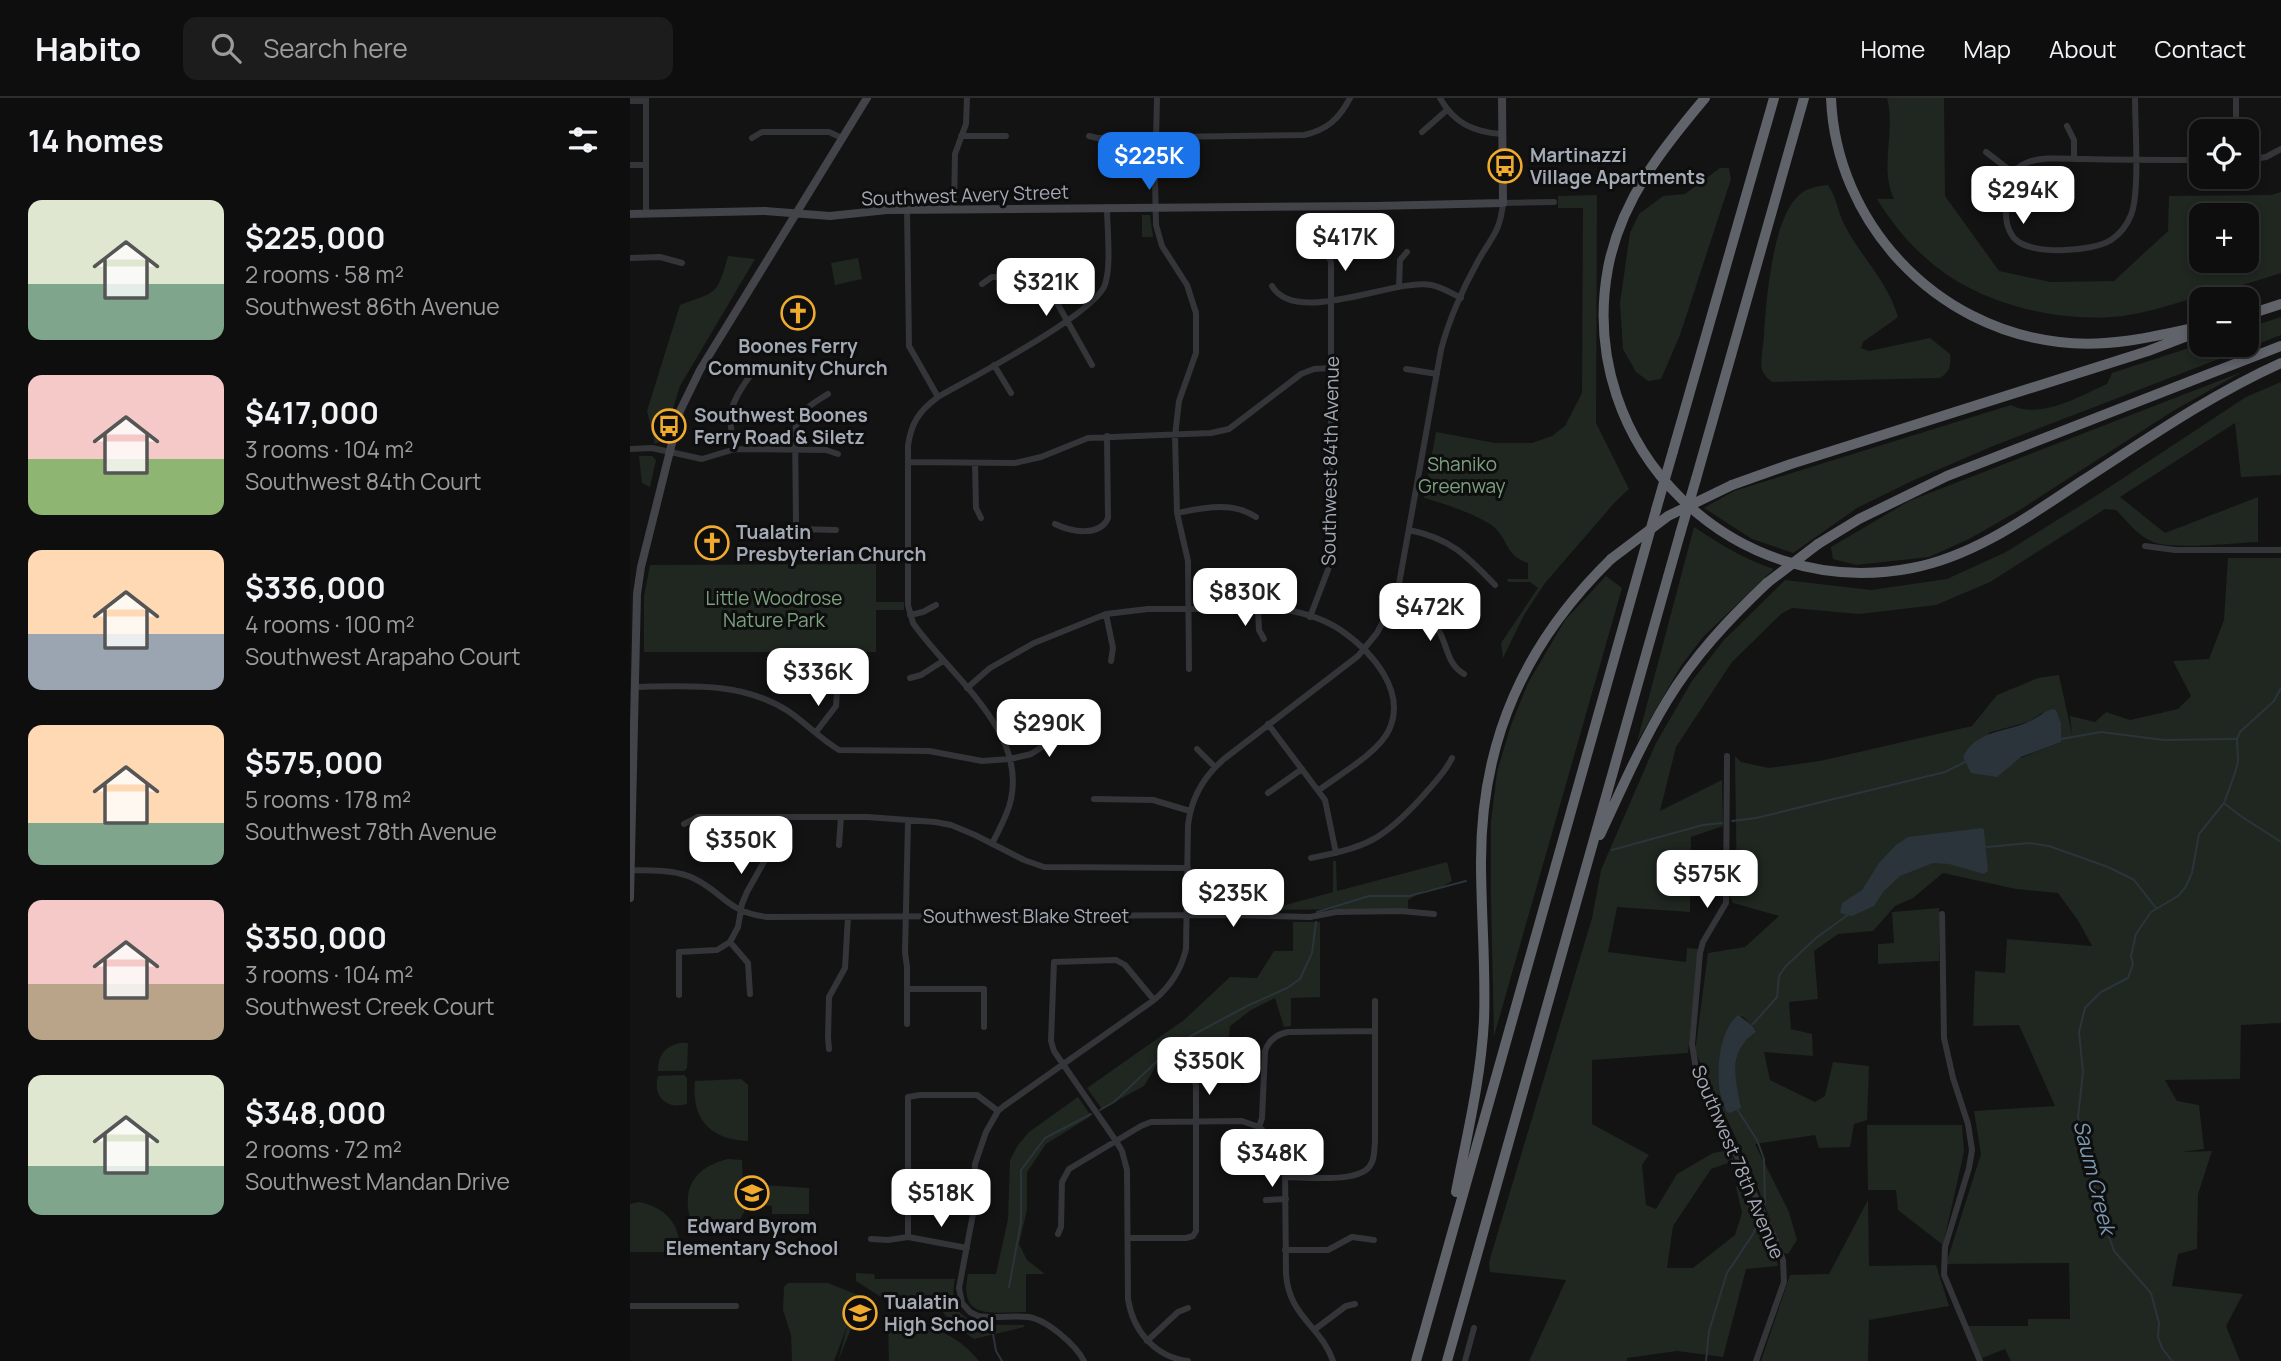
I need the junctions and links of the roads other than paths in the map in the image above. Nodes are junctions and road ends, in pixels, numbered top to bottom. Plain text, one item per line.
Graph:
1 (867, 98) edge
2 (967, 98) edge
3 (1157, 98) edge
4 (1350, 98) edge
5 (1440, 98) edge
6 (1502, 98) edge
7 (1705, 98) edge
8 (1774, 98) edge
9 (1804, 98) edge
10 (1831, 98) edge
11 (2135, 98) edge
12 (2236, 98) edge
13 (646, 99) edge
14 (630, 101) edge
15 (1447, 110) junction
16 (2236, 119) edge
17 (2067, 126) dead end
18 (1422, 132) dead end
19 (1502, 134) junction
20 (961, 136) junction
21 (1006, 136) dead end
22 (1089, 136) dead end
23 (752, 138) dead end
24 (842, 138) junction
25 (1157, 138) junction
26 (2281, 149) edge
27 (1986, 152) dead end
28 (2259, 158) edge
29 (2074, 159) junction
30 (2135, 160) junction
31 (2189, 160) edge
32 (630, 165) edge
33 (646, 165) junction
34 (2012, 172) junction
35 (1554, 202) dead end
36 (1503, 203) junction
37 (1155, 206) junction
38 (1107, 207) junction
39 (907, 209) junction
40 (954, 209) junction
41 (630, 214) edge
42 (646, 214) junction
43 (796, 214) junction
44 (1407, 252) dead end
45 (1326, 254) dead end
46 (630, 258) edge
47 (682, 262) dead end
48 (982, 284) dead end
49 (1272, 286) dead end
50 (1399, 287) junction
51 (1461, 298) junction
52 (1332, 301) junction
53 (2281, 304) edge
54 (2259, 311) edge
55 (1067, 321) junction
56 (2189, 331) edge
57 (2189, 334) edge
58 (2281, 346) edge
59 (2281, 363) edge
60 (994, 365) junction
61 (1092, 365) dead end
62 (761, 366) dead end
63 (1332, 368) junction
64 (1406, 369) dead end
65 (1437, 374) junction
66 (828, 394) dead end
67 (1011, 394) dead end
68 (938, 397) junction
69 (1107, 436) junction
70 (1175, 436) junction
71 (630, 449) edge
72 (735, 449) junction
73 (796, 449) junction
74 (670, 452) junction
75 (838, 454) dead end
76 (908, 462) junction
77 (975, 463) junction
78 (1177, 513) junction
79 (1256, 517) dead end
80 (981, 518) dead end
81 (1055, 524) dead end
82 (836, 530) dead end
83 (1409, 530) junction
84 (2145, 546) dead end
85 (2281, 550) edge
86 (1495, 585) dead end
87 (1396, 595) junction
88 (936, 605) dead end
89 (633, 606) edge
90 (1258, 609) junction
91 (1188, 610) junction
92 (1105, 614) junction
93 (910, 615) junction
94 (1310, 617) junction
95 (1264, 639) dead end
96 (633, 648) edge
97 (1364, 650) junction
98 (1111, 660) dead end
99 (943, 661) junction
100 (1189, 669) dead end
101 (1464, 674) dead end
102 (910, 678) dead end
103 (635, 687) junction
104 (967, 688) junction
105 (837, 691) dead end
106 (1268, 724) junction
107 (1075, 726) dead end
108 (816, 732) junction
109 (1197, 749) dead end
110 (1727, 756) dead end
111 (1452, 758) dead end
112 (1010, 759) junction
113 (1215, 767) junction
114 (1302, 769) junction
115 (1319, 790) junction
116 (1268, 793) dead end
117 (1094, 799) dead end
118 (1190, 811) junction
119 (770, 817) junction
120 (841, 817) junction
121 (908, 821) junction
122 (684, 824) dead end
123 (992, 844) junction
124 (839, 845) dead end
125 (1336, 853) junction
126 (1311, 858) dead end
127 (1587, 862) junction
128 (1188, 868) junction
129 (630, 870) edge
130 (630, 898) edge
131 (741, 911) junction
132 (1434, 914) dead end
133 (1942, 914) dead end
134 (1188, 916) junction
135 (848, 917) junction
136 (905, 917) junction
137 (730, 942) junction
138 (907, 989) junction
139 (750, 994) dead end
140 (679, 995) dead end
141 (1154, 1000) junction
142 (1375, 1001) dead end
143 (907, 1024) dead end
144 (984, 1027) dead end
145 (1374, 1031) junction
146 (830, 1049) dead end
147 (1062, 1065) junction
148 (1194, 1077) dead end
149 (998, 1111) junction
150 (1196, 1120) junction
151 (1259, 1127) junction
152 (1116, 1141) junction
153 (1286, 1177) junction
154 (1286, 1199) junction
155 (1266, 1200) dead end
156 (1058, 1234) dead end
157 (908, 1237) junction
158 (1128, 1238) junction
159 (871, 1239) dead end
160 (1374, 1240) dead end
161 (967, 1248) junction
162 (1285, 1250) junction
163 (1445, 1256) junction
164 (1355, 1304) dead end
165 (630, 1306) edge
166 (736, 1306) dead end
167 (1188, 1308) dead end
168 (1474, 1328) dead end
169 (1314, 1330) junction
170 (1147, 1341) junction
171 (1084, 1361) edge
172 (1188, 1361) edge
173 (1333, 1361) edge
174 (1416, 1361) edge
175 (1447, 1361) edge
176 (1465, 1361) edge
177 (1756, 1361) edge
178 (1980, 1361) edge

1 - 24 main road
2 - 20 street
3 - 25 street
4 - 25 street
5 - 15 street
6 - 19 main road
7 - 59 highway
8 - 163 highway, bridge
9 - 127 highway, bridge
10 - 56 highway
11 - 30 street
12 - 16 street
13 - 14 street
13 - 33 street
15 - 18 street
15 - 19 street
17 - 29 street
19 - 36 main road
20 - 21 street
20 - 40 street
22 - 25 street
23 - 24 street
24 - 43 main road
25 - 37 street
26 - 28 street
27 - 34 street
29 - 30 street
29 - 34 street
30 - 31 street
30 - 34 street
32 - 33 street
33 - 42 street
35 - 36 street, Southwest Avery Street
36 - 37 main road, Southwest Avery Street
36 - 51 street
37 - 38 main road, Southwest Avery Street
37 - 70 street
38 - 40 main road, Southwest Avery Street
38 - 55 street
39 - 40 main road, Southwest Avery Street
39 - 43 main road, Southwest Avery Street
39 - 68 street
41 - 42 main road, Southwest Avery Street
42 - 43 main road, Southwest Avery Street
43 - 74 main road
44 - 50 street
45 - 52 street, Southwest 84th Avenue
46 - 47 street
48 - 55 street
49 - 52 street
50 - 51 street
50 - 52 street
51 - 65 street
52 - 63 street, Southwest 84th Avenue
53 - 54 highway
55 - 60 street
55 - 61 street
57 - 163 highway, bridge
58 - 127 highway, bridge
60 - 67 street
60 - 68 street
62 - 72 street
63 - 70 street
63 - 94 street, Southwest 84th Avenue
64 - 65 street
65 - 83 street
66 - 73 street
68 - 76 street
69 - 70 street
69 - 77 street
69 - 81 street
70 - 78 street
71 - 74 street
72 - 73 street
72 - 74 street
73 - 75 street
73 - 82 street
74 - 89 main road
76 - 77 street
76 - 93 street
77 - 80 street
78 - 79 street
78 - 91 street
83 - 86 street
83 - 87 street
84 - 85 street
87 - 97 street
87 - 101 street
88 - 93 street
89 - 96 main road
90 - 91 street
90 - 94 street
90 - 95 street
91 - 92 street
91 - 100 street
92 - 98 street
92 - 104 street
93 - 99 street
94 - 97 street
96 - 103 main road
97 - 106 street
97 - 115 street
99 - 102 street
99 - 104 street
103 - 108 street
103 - 129 main road
104 - 112 street
105 - 108 street
106 - 113 street
106 - 114 street
107 - 112 street
108 - 112 street
109 - 113 street
110 - 177 street, Southwest 78th Avenue
111 - 125 street
112 - 123 street
113 - 118 street
114 - 115 street
114 - 116 street
115 - 125 street
117 - 118 street
118 - 128 street
119 - 120 street
119 - 122 street
119 - 131 street
120 - 121 street
120 - 124 street
121 - 123 street
121 - 136 street
123 - 128 street
125 - 126 street
127 - 175 highway
128 - 134 street
129 - 130 main road
129 - 131 street, Southwest Blake Street
131 - 135 street, Southwest Blake Street
131 - 137 street
132 - 134 street, Southwest Blake Street
133 - 178 street
134 - 136 street, Southwest Blake Street
134 - 141 street
135 - 136 street, Southwest Blake Street
135 - 146 street
136 - 138 street
137 - 139 street
137 - 140 street
138 - 143 street
138 - 144 street
141 - 147 street
141 - 147 street
142 - 145 street
145 - 151 street
145 - 153 street
147 - 149 street
147 - 152 street
148 - 150 street
149 - 157 street
149 - 161 street
150 - 151 street
150 - 152 street
150 - 158 street
151 - 153 street
152 - 156 street
152 - 158 street
153 - 154 street
154 - 155 street
154 - 162 street
157 - 159 street
157 - 161 street
158 - 170 street
160 - 162 street
161 - 171 street
162 - 169 street
163 - 174 highway
164 - 169 street
165 - 166 street
167 - 170 street
168 - 176 street
169 - 173 street
170 - 172 street

